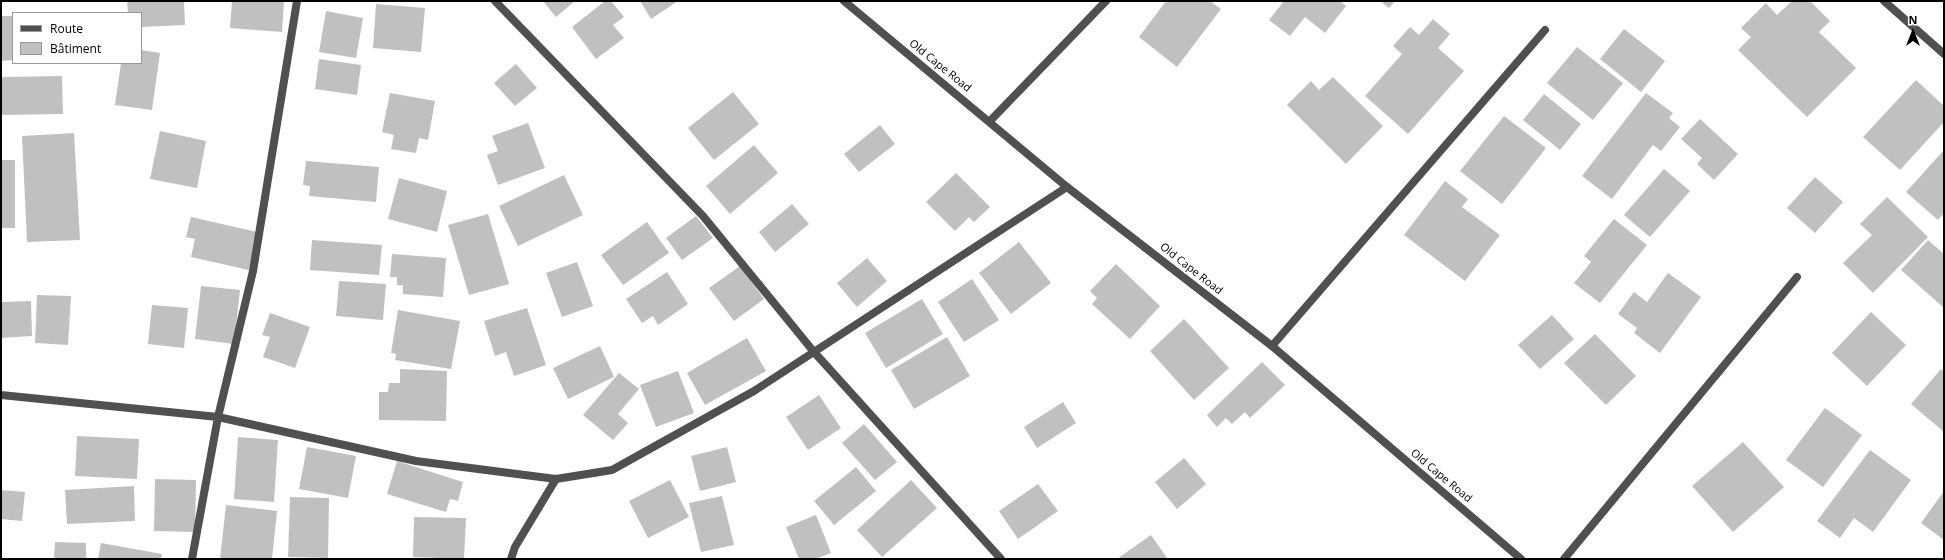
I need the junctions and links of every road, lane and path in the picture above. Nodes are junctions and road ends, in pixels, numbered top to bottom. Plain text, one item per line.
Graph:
1 (297, 1) edge
2 (495, 1) edge
3 (844, 1) edge
4 (1106, 1) edge
5 (1884, 1) edge
6 (1545, 30) dead end
7 (1944, 54) edge
8 (990, 121) junction
9 (1066, 187) junction
10 (1797, 277) dead end
11 (1272, 346) junction
12 (814, 352) junction
13 (1, 395) edge
14 (218, 417) junction
15 (556, 479) junction
16 (192, 559) edge
17 (511, 559) edge
18 (1001, 559) edge
19 (1521, 559) edge
20 (1564, 559) edge

1 - 14 street
2 - 12 street
3 - 8 street, Old Cape Road
4 - 8 street
5 - 7 street
6 - 11 street
8 - 9 street, Old Cape Road
9 - 11 street, Old Cape Road
9 - 12 street
10 - 20 street
11 - 19 street, Old Cape Road
12 - 15 street
12 - 18 street
13 - 14 street
14 - 15 street
14 - 16 street
15 - 17 street

